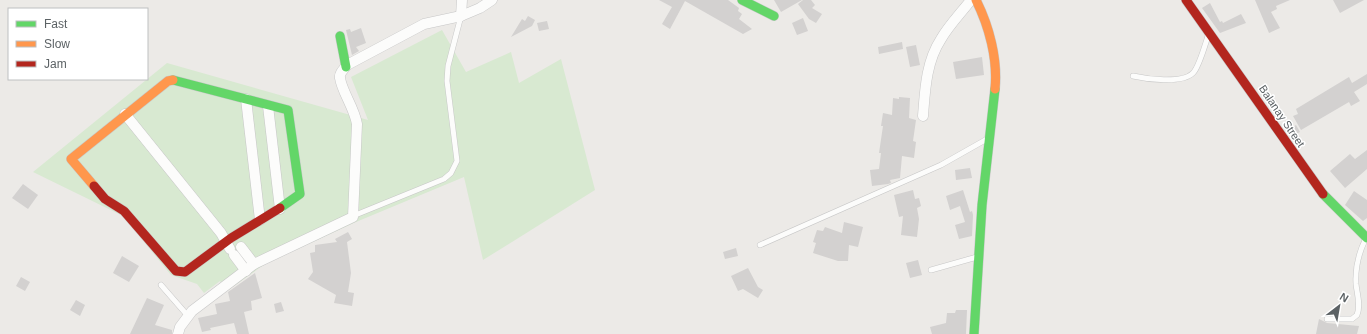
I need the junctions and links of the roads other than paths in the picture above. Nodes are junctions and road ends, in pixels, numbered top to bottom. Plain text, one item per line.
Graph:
1 (462, 0) edge
2 (492, 0) edge
3 (742, 0) edge
4 (971, 0) edge
5 (976, 0) edge
6 (1186, 0) edge
7 (461, 16) junction
8 (774, 16) dead end
9 (1210, 32) junction
10 (340, 36) dead end
11 (346, 66) junction
12 (1133, 76) dead end
13 (246, 99) junction
14 (268, 106) junction
15 (125, 114) junction
16 (923, 116) dead end
17 (989, 138) junction
18 (280, 209) junction
19 (353, 217) junction
20 (260, 220) junction
21 (1367, 238) edge
22 (231, 244) junction
23 (760, 245) dead end
24 (978, 256) junction
25 (254, 264) junction
26 (931, 270) dead end
27 (246, 271) junction
28 (162, 285) dead end
29 (188, 316) junction
30 (1327, 319) dead end
31 (178, 334) edge
32 (974, 334) edge

1 - 7 street
2 - 7 street
3 - 8 street
4 - 16 street
5 - 17 street
6 - 9 street, Balanay Street
7 - 11 street
7 - 19 lane
9 - 12 lane
9 - 21 street, Balanay Street
10 - 11 street
11 - 19 street
13 - 14 street
13 - 15 street
13 - 20 street
14 - 18 street
14 - 18 street
15 - 22 street
15 - 22 street
17 - 23 lane
17 - 24 street
18 - 20 street
19 - 25 street
20 - 22 street
21 - 30 lane
22 - 25 street
22 - 27 street
24 - 26 lane
24 - 32 street
25 - 27 street
27 - 29 street
28 - 29 lane
29 - 31 street

